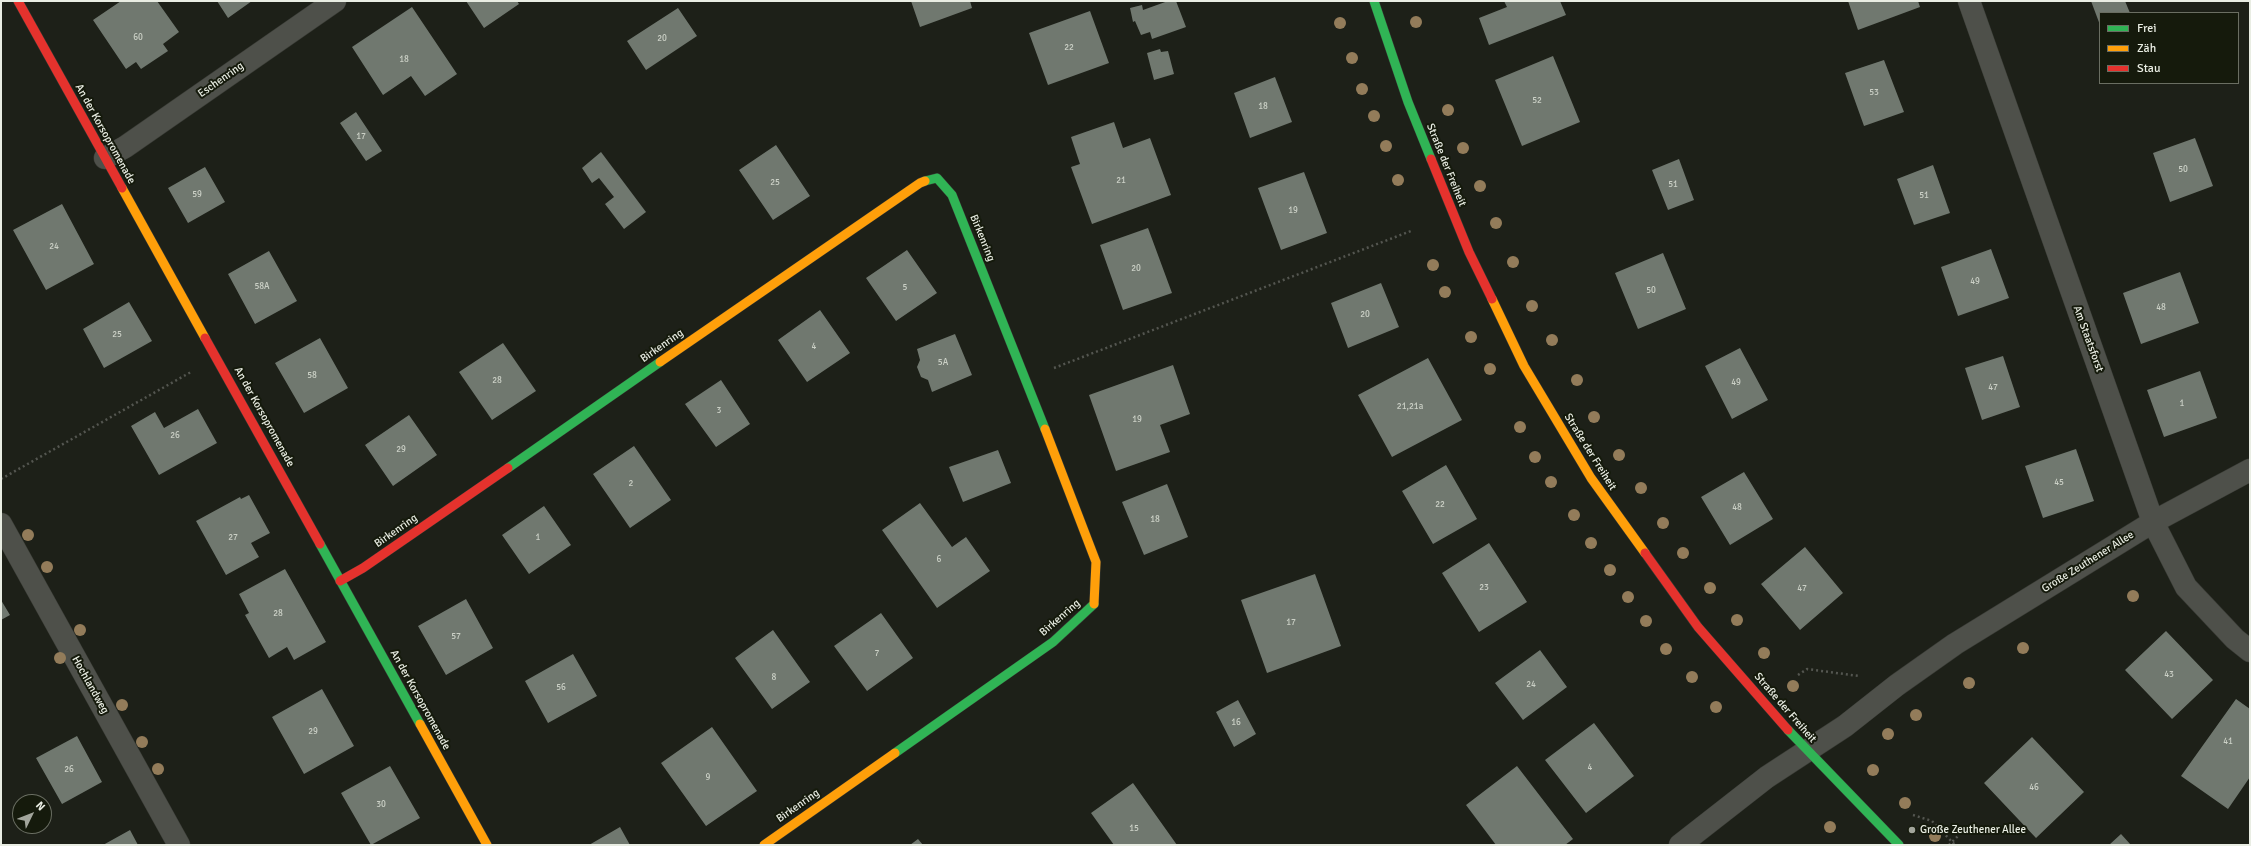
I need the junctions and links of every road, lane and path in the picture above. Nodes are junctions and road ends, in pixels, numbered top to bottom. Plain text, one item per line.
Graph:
1 (18, 1) edge
2 (335, 1) edge
3 (1374, 1) edge
4 (1969, 1) edge
5 (105, 158) junction
6 (1411, 231) dead end
7 (218, 357) junction
8 (1026, 378) junction
9 (2250, 470) edge
10 (1, 479) edge
11 (2153, 522) junction
12 (1, 524) edge
13 (340, 581) junction
14 (2250, 651) edge
15 (1798, 675) dead end
16 (1883, 696) junction
17 (1807, 752) junction
18 (1911, 814) dead end
19 (1958, 836) dead end
20 (1952, 842) junction
21 (179, 845) edge
22 (487, 845) edge
23 (764, 845) edge
24 (1680, 845) edge
25 (1899, 845) edge
26 (1949, 845) edge
27 (1955, 845) edge

1 - 5 street, An der Korsopromenade
2 - 5 street, Eschenring
3 - 17 street, Straße der Freiheit
4 - 11 street, Am Staatsforst
5 - 7 street, An der Korsopromenade
6 - 8 path
7 - 10 path
7 - 13 street, An der Korsopromenade
8 - 13 street, Birkenring
8 - 23 street, Birkenring
9 - 11 street, Große Zeuthener Allee
11 - 14 street, Am Staatsforst
11 - 16 street, Große Zeuthener Allee
12 - 21 street, Hochlandweg
13 - 22 street, An der Korsopromenade
15 - 16 path
16 - 17 street, Große Zeuthener Allee
17 - 24 street, Große Zeuthener Allee
17 - 25 street, Straße der Freiheit
18 - 20 path
19 - 20 path
20 - 26 path
20 - 27 path

